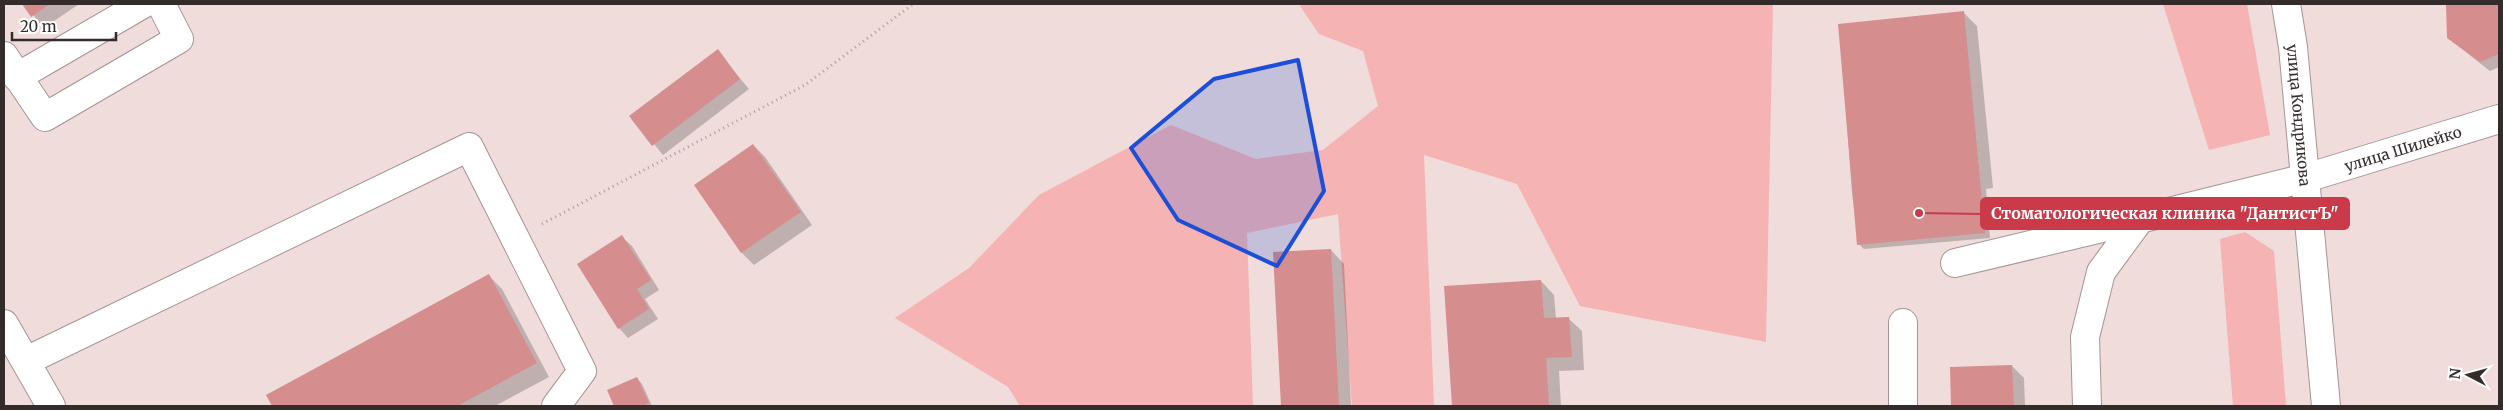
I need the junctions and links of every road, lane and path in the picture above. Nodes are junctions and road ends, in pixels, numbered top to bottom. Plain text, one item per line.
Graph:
1 (143, 4) edge
2 (162, 4) edge
3 (913, 4) edge
4 (2286, 4) edge
5 (11, 66) edge
6 (2499, 119) edge
7 (2306, 178) junction
8 (2140, 218) junction
9 (515, 238) junction
10 (1955, 263) dead end
11 (1902, 323) dead end
12 (4, 324) edge
13 (26, 361) junction
14 (51, 406) edge
15 (556, 406) edge
16 (1903, 406) edge
17 (2087, 406) edge
18 (2326, 406) edge

1 - 5 street
2 - 5 street
3 - 9 path
4 - 7 street, улица Кондрикова
6 - 7 street, улица Шилейко
7 - 8 street, улица Шилейко
7 - 18 street, улица Кондрикова
8 - 10 street, улица Шилейко
8 - 17 street
9 - 13 street
9 - 15 street
11 - 16 street
12 - 13 street
13 - 14 street

